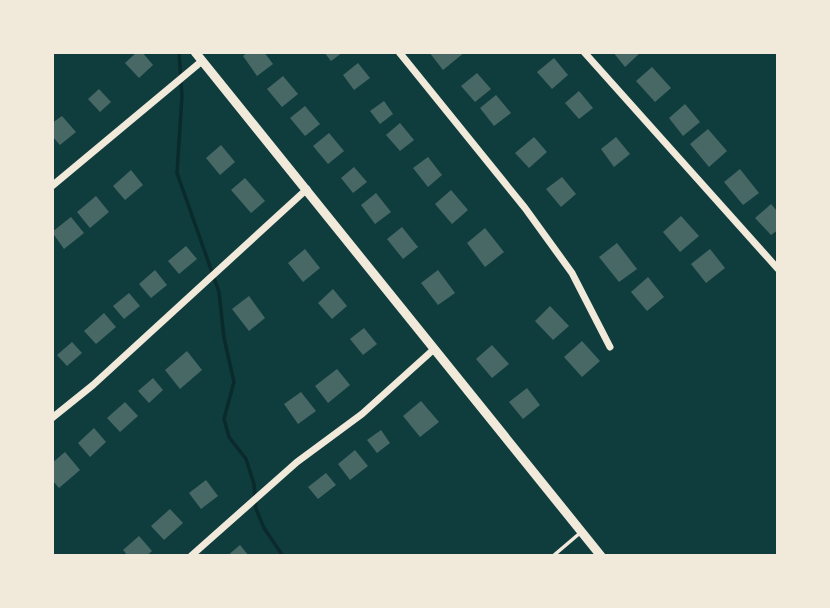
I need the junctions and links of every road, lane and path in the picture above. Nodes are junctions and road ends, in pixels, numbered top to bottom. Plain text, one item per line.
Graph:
1 (195, 52) edge
2 (399, 52) edge
3 (584, 52) edge
4 (202, 61) junction
5 (52, 186) edge
6 (307, 188) junction
7 (778, 269) edge
8 (610, 347) dead end
9 (433, 350) junction
10 (52, 418) edge
11 (582, 532) junction
12 (191, 555) edge
13 (553, 555) edge
14 (601, 555) edge

1 - 4 street
2 - 8 street
3 - 7 street
4 - 5 street
4 - 6 street
6 - 9 street
6 - 10 street
9 - 11 street
9 - 12 street
11 - 13 lane
11 - 14 street

